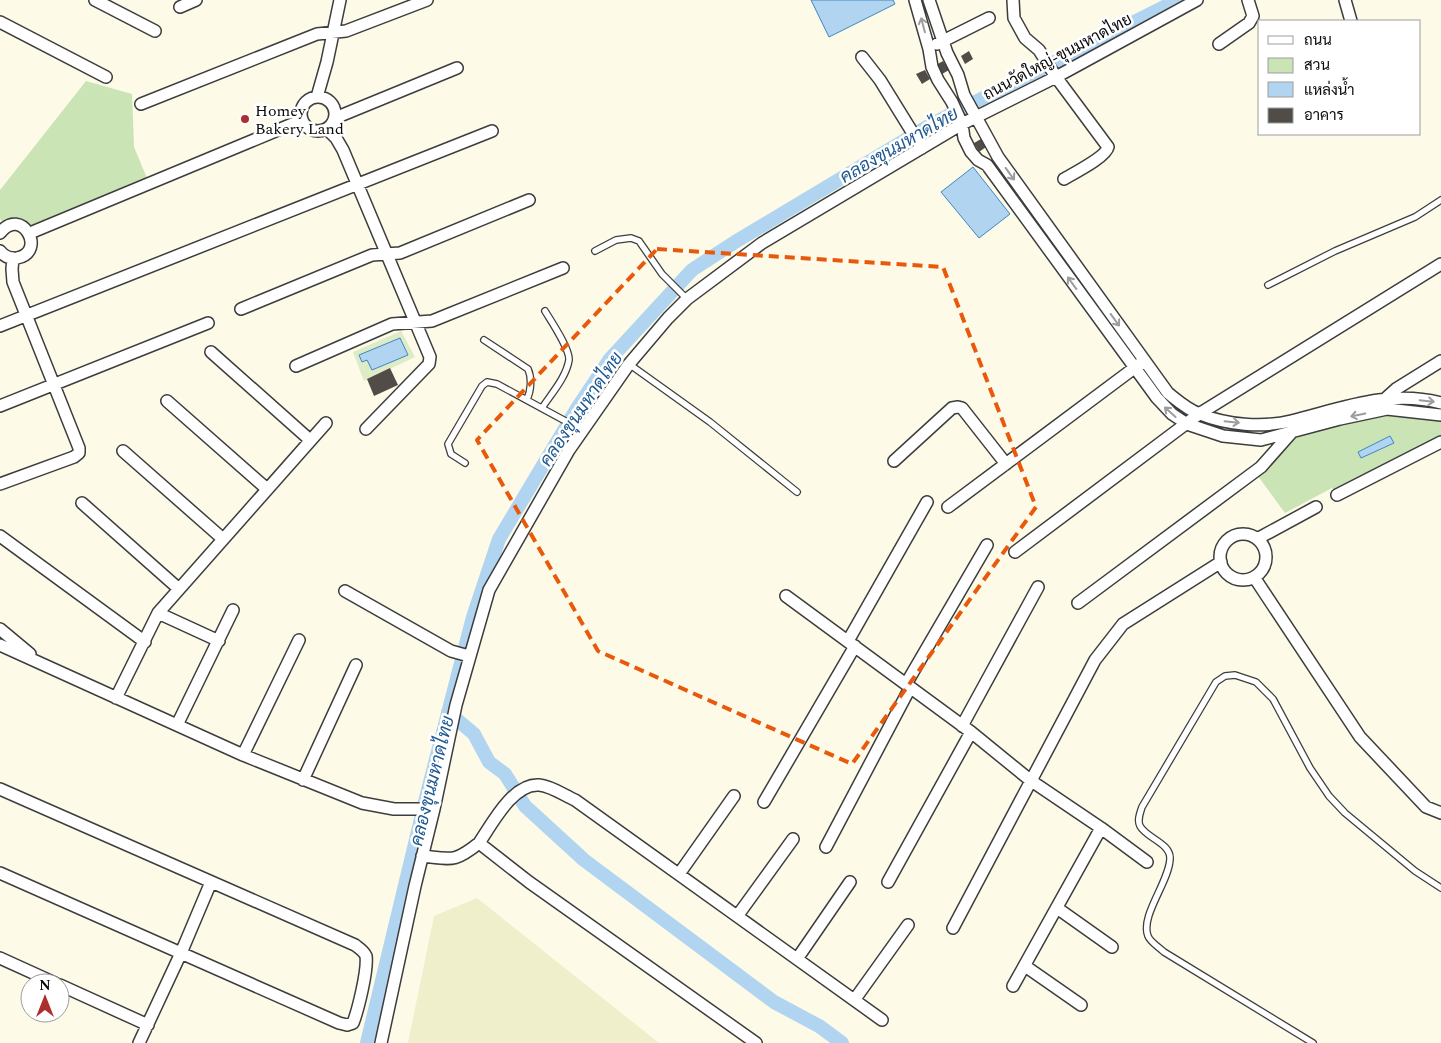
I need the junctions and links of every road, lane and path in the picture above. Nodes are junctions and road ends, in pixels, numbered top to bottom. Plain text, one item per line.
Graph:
1 (95, 0) edge
2 (196, 0) edge
3 (340, 0) edge
4 (427, 0) edge
5 (915, 0) edge
6 (929, 0) edge
7 (1013, 0) edge
8 (1248, 0) edge
9 (1345, 0) edge
10 (1190, 1) edge
11 (180, 7) dead end
12 (989, 18) dead end
13 (1351, 20) edge
14 (0, 22) edge
15 (155, 31) dead end
16 (333, 33) junction
17 (943, 41) junction
18 (1219, 44) dead end
19 (929, 48) junction
20 (862, 57) dead end
21 (457, 68) dead end
22 (1053, 73) junction
23 (106, 77) dead end
24 (317, 97) junction
25 (141, 104) dead end
26 (976, 117) junction
27 (335, 118) junction
28 (302, 120) junction
29 (962, 124) junction
30 (328, 129) junction
31 (492, 131) dead end
32 (919, 143) junction
33 (998, 158) junction
34 (987, 165) junction
35 (1064, 179) dead end
36 (358, 184) junction
37 (529, 200) dead end
38 (1441, 200) edge
39 (2, 226) edge
40 (30, 233) junction
41 (0, 251) edge
42 (595, 251) dead end
43 (387, 254) junction
44 (14, 258) junction
45 (1441, 264) edge
46 (563, 268) dead end
47 (1268, 284) dead end
48 (684, 296) junction
49 (241, 309) dead end
50 (545, 311) dead end
51 (27, 316) junction
52 (416, 322) junction
53 (208, 323) dead end
54 (0, 326) edge
55 (484, 340) dead end
56 (211, 352) dead end
57 (1144, 360) junction
58 (1441, 361) edge
59 (629, 364) junction
60 (296, 366) dead end
61 (1135, 368) junction
62 (54, 385) junction
63 (527, 399) junction
64 (167, 401) dead end
65 (1386, 404) junction
66 (1441, 404) edge
67 (0, 406) edge
68 (542, 408) junction
69 (1199, 414) junction
70 (1441, 415) edge
71 (326, 422) dead end
72 (1289, 422) junction
73 (1187, 424) junction
74 (578, 428) junction
75 (366, 430) dead end
76 (1291, 434) junction
77 (310, 440) junction
78 (1441, 442) edge
79 (123, 450) dead end
80 (894, 461) dead end
81 (465, 463) dead end
82 (1006, 464) junction
83 (0, 484) edge
84 (267, 489) junction
85 (797, 492) dead end
86 (1337, 495) dead end
87 (927, 502) dead end
88 (82, 503) dead end
89 (1316, 507) dead end
90 (948, 508) dead end
91 (0, 536) edge
92 (223, 539) junction
93 (1257, 539) junction
94 (987, 545) dead end
95 (1015, 552) dead end
96 (1221, 562) junction
97 (1254, 577) junction
98 (1038, 587) dead end
99 (179, 589) junction
100 (345, 591) dead end
101 (786, 596) dead end
102 (1078, 603) dead end
103 (233, 610) dead end
104 (158, 613) junction
105 (0, 629) edge
106 (299, 640) dead end
107 (219, 641) junction
108 (145, 642) junction
109 (851, 644) junction
110 (0, 645) edge
111 (467, 655) junction
112 (42, 664) junction
113 (356, 665) dead end
114 (908, 686) junction
115 (116, 698) junction
116 (177, 725) junction
117 (966, 729) junction
118 (242, 755) junction
119 (303, 780) junction
120 (1030, 780) junction
121 (0, 789) edge
122 (734, 796) dead end
123 (764, 802) dead end
124 (430, 809) junction
125 (1441, 813) edge
126 (1101, 828) junction
127 (793, 840) dead end
128 (478, 843) junction
129 (826, 847) dead end
130 (422, 856) junction
131 (1147, 862) dead end
132 (0, 873) edge
133 (679, 874) junction
134 (211, 882) junction
135 (850, 882) dead end
136 (888, 882) dead end
137 (1441, 888) edge
138 (1057, 908) junction
139 (738, 915) junction
140 (908, 925) dead end
141 (953, 928) dead end
142 (1112, 947) dead end
143 (181, 953) junction
144 (0, 958) edge
145 (797, 959) junction
146 (1025, 966) junction
147 (33, 973) edge
148 (1013, 986) dead end
149 (70, 990) edge
150 (854, 999) junction
151 (1081, 1005) dead end
152 (882, 1020) dead end
153 (148, 1025) junction
154 (139, 1043) edge
155 (381, 1043) edge
156 (756, 1043) edge
157 (1313, 1043) edge

1 - 15 street
2 - 11 street
3 - 16 street
4 - 16 street
19 -> 5 street
6 - 17 street
7 - 22 street
8 - 18 street
9 - 13 street
10 - 22 street, ถนนวัดใหญ่-ขุนมหาดไทย
12 - 17 street
14 - 23 street
16 - 24 street
16 - 25 street
17 - 19 street
17 - 26 street
19 - 29 street
20 - 32 street
21 - 27 street
22 - 26 street, ถนนวัดใหญ่-ขุนมหาดไทย
22 - 35 street
24 - 27 street
24 - 28 street
26 - 29 street, ถนนวัดใหญ่-ขุนมหาดไทย
26 - 33 street
27 - 30 street
28 - 30 street
28 - 40 street
29 - 32 street, ถนนวัดใหญ่-ขุนมหาดไทย
29 - 34 street
30 - 36 street
31 - 36 street
32 - 48 street, ถนนวัดใหญ่-ขุนมหาดไทย
33 - 34 street
33 -> 57 street
61 -> 34 street
36 - 43 street
36 - 51 street
37 - 43 street
38 - 47 lane
39 - 40 street
40 - 44 street
41 - 44 street
42 - 48 lane
43 - 49 street
43 - 52 street
44 - 51 street
45 - 69 street
46 - 52 street
48 - 59 street, ถนนวัดใหญ่-ขุนมหาดไทย
50 - 68 lane
51 - 54 street
51 - 62 street
52 - 60 street
52 - 75 street
53 - 62 street
55 - 63 lane
56 - 77 street
57 - 61 street
57 - 69 street
58 - 65 street
59 - 74 street, ถนนวัดใหญ่-ขุนมหาดไทย
59 - 85 lane
73 -> 61 street
61 - 82 street
62 - 67 street
62 - 83 street
63 - 68 lane
63 - 81 lane
64 - 84 street
65 -> 66 street
65 - 70 street
65 - 72 street
65 -> 76 street
68 - 74 lane
69 -> 72 street
69 - 73 street
71 - 77 street
72 - 76 street
73 - 76 street
73 - 95 street
74 - 111 street, ถนนวัดใหญ่-ขุนมหาดไทย
76 - 102 street
77 - 84 street
78 - 86 street
79 - 92 street
80 - 82 street
82 - 90 street
84 - 92 street
87 - 109 street
88 - 99 street
89 - 93 street
91 - 108 street
92 - 99 street
93 - 96 street
93 - 97 street
94 - 114 street
96 - 97 street
96 - 120 street
97 - 125 street
98 - 117 street
99 - 104 street
100 - 111 street
101 - 109 street
103 - 107 street
104 - 107 street
104 - 108 street
105 - 112 street
106 - 118 street
107 - 116 street
108 - 115 street
109 - 114 street
109 - 123 street
110 - 112 street
111 - 124 street, ถนนวัดใหญ่-ขุนมหาดไทย
112 - 115 street
113 - 119 street
114 - 117 street
114 - 129 street
115 - 116 street
116 - 118 street
117 - 120 street
117 - 136 street
118 - 119 street
119 - 124 street
120 - 126 street
120 - 141 street
121 - 134 street
122 - 133 street
124 - 130 street, ถนนวัดใหญ่-ขุนมหาดไทย
126 - 131 street
126 - 138 street
127 - 139 street
128 - 130 street
128 - 133 street
128 - 156 street
130 - 155 street, ถนนวัดใหญ่-ขุนมหาดไทย
132 - 143 street
133 - 139 street
134 - 143 street
134 - 143 street
135 - 145 street
137 - 157 lane
138 - 142 street
138 - 146 street
139 - 145 street
140 - 150 street
143 - 153 street
144 - 147 street
145 - 150 street
146 - 148 street
146 - 151 street
149 - 153 street
150 - 152 street
153 - 154 street

